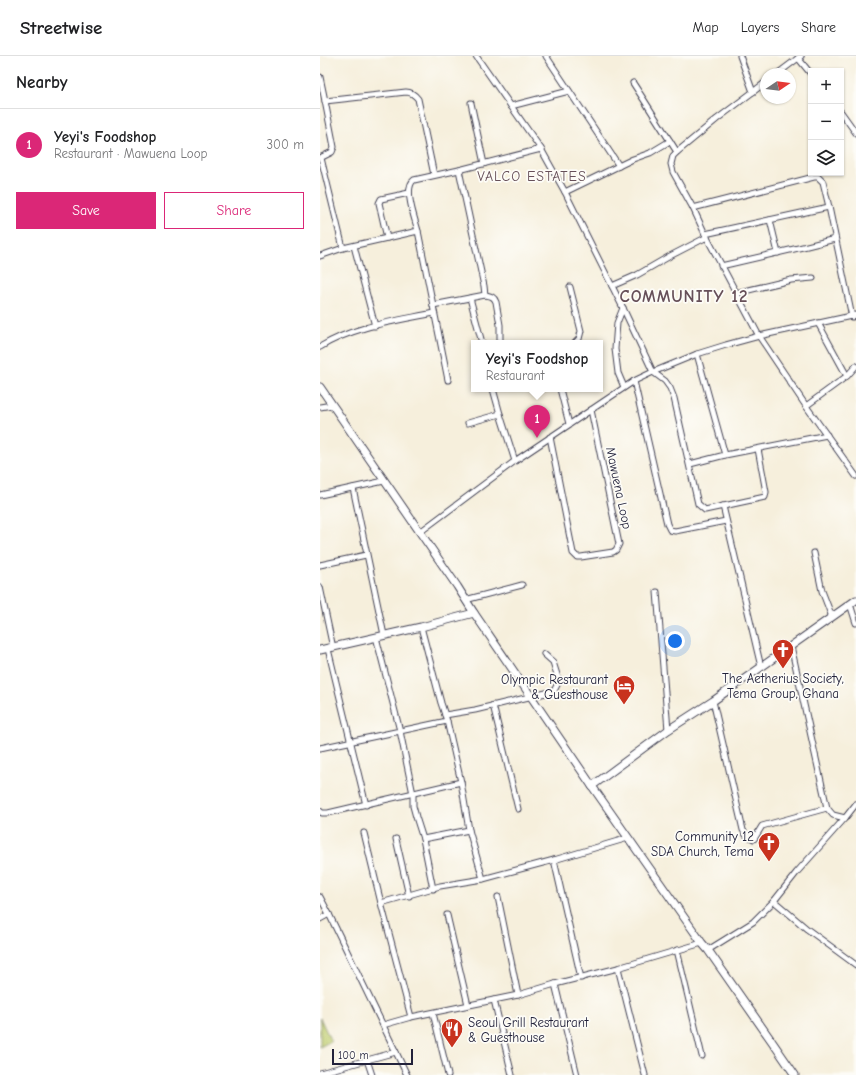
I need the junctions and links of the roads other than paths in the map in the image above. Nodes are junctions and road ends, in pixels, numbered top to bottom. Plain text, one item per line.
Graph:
1 (476, 56) edge
2 (546, 56) edge
3 (740, 56) edge
4 (800, 57) edge
5 (785, 68) edge
6 (808, 69) edge
7 (320, 78) edge
8 (633, 83) dead end
9 (760, 87) edge
10 (569, 91) junction
11 (753, 92) junction
12 (326, 101) junction
13 (471, 104) dead end
14 (511, 106) junction
15 (844, 116) edge
16 (856, 133) edge
17 (670, 141) junction
18 (541, 149) junction
19 (677, 152) junction
20 (320, 158) edge
21 (484, 164) junction
22 (619, 166) junction
23 (459, 170) junction
24 (434, 175) junction
25 (565, 192) junction
26 (409, 193) junction
27 (829, 207) junction
28 (693, 208) junction
29 (770, 220) junction
30 (418, 231) junction
31 (706, 236) junction
32 (387, 238) junction
33 (835, 239) junction
34 (354, 246) junction
35 (343, 248) junction
36 (778, 253) junction
37 (320, 256) edge
38 (721, 266) junction
39 (813, 278) dead end
40 (570, 286) dead end
41 (612, 286) junction
42 (736, 293) junction
43 (485, 295) junction
44 (470, 298) junction
45 (433, 305) junction
46 (623, 308) junction
47 (434, 313) junction
48 (854, 316) edge
49 (818, 323) junction
50 (375, 326) junction
51 (759, 336) junction
52 (481, 340) edge
53 (500, 340) edge
54 (578, 340) edge
55 (320, 347) edge
56 (697, 354) junction
57 (856, 366) edge
58 (653, 372) junction
59 (847, 376) junction
60 (448, 380) dead end
61 (634, 381) junction
62 (320, 387) edge
63 (624, 387) junction
64 (494, 392) edge
65 (561, 392) edge
66 (332, 405) junction
67 (806, 406) junction
68 (320, 407) edge
69 (591, 410) junction
70 (500, 414) junction
71 (468, 423) dead end
72 (569, 424) junction
73 (827, 435) junction
74 (550, 437) junction
75 (758, 449) junction
76 (725, 455) junction
77 (515, 461) junction
78 (690, 464) junction
79 (856, 465) edge
80 (851, 469) junction
81 (856, 476) edge
82 (384, 481) junction
83 (353, 488) junction
84 (320, 495) edge
85 (723, 506) junction
86 (726, 521) junction
87 (420, 532) junction
88 (814, 553) dead end
89 (366, 555) junction
90 (320, 565) edge
91 (522, 585) dead end
92 (320, 587) edge
93 (657, 592) dead end
94 (465, 600) junction
95 (853, 602) edge
96 (474, 614) junction
97 (832, 617) junction
98 (856, 622) edge
99 (422, 627) junction
100 (380, 636) junction
101 (792, 646) junction
102 (330, 648) junction
103 (320, 650) edge
104 (544, 654) dead end
105 (761, 667) junction
106 (532, 696) junction
107 (714, 701) junction
108 (493, 705) junction
109 (445, 714) junction
110 (447, 721) junction
111 (668, 730) junction
112 (400, 731) junction
113 (351, 741) junction
114 (320, 748) edge
115 (461, 782) junction
116 (592, 786) junction
117 (413, 794) junction
118 (366, 804) junction
119 (856, 804) edge
120 (827, 808) junction
121 (518, 809) dead end
122 (320, 811) edge
123 (845, 818) junction
124 (469, 830) junction
125 (364, 833) dead end
126 (628, 838) junction
127 (396, 839) dead end
128 (423, 839) junction
129 (554, 860) junction
130 (483, 879) junction
131 (433, 889) junction
132 (409, 896) junction
133 (320, 897) edge
134 (498, 897) dead end
135 (774, 901) junction
136 (381, 903) junction
137 (329, 914) junction
138 (446, 915) dead end
139 (320, 919) edge
140 (702, 943) junction
141 (677, 950) junction
142 (708, 950) junction
143 (856, 965) edge
144 (618, 968) junction
145 (581, 978) junction
146 (555, 984) junction
147 (518, 995) junction
148 (494, 1000) junction
149 (468, 1005) junction
150 (433, 1012) junction
151 (412, 1017) junction
152 (382, 1025) junction
153 (396, 1052) junction
154 (702, 1056) dead end
155 (367, 1060) junction
156 (320, 1073) edge
157 (372, 1075) edge
158 (407, 1075) edge
159 (448, 1075) edge
160 (512, 1075) edge
161 (577, 1075) edge
162 (645, 1075) edge
163 (795, 1075) edge

1 - 14 street
2 - 10 street
3 - 11 street
4 - 5 street
4 - 6 street
7 - 12 street
8 - 17 street
9 - 11 street
10 - 14 street
10 - 22 street
11 - 19 street
12 - 20 street
12 - 24 street
13 - 21 street
14 - 18 street
15 - 16 street
17 - 19 street
17 - 22 street
18 - 21 street
18 - 25 street
19 - 28 street
20 - 35 street
21 - 23 street
22 - 25 street
23 - 24 street
23 - 43 street
24 - 26 street
25 - 41 street
26 - 30 street
26 - 32 street
27 - 28 street
27 - 29 street
27 - 33 street
28 - 31 street
29 - 31 street
29 - 36 street
30 - 32 street
30 - 45 street
31 - 38 street
31 - 41 street
32 - 34 street
33 - 36 street
33 - 48 street
34 - 35 street
34 - 50 street
35 - 37 street
36 - 38 street
38 - 42 street
39 - 42 street
40 - 54 street
41 - 46 street
42 - 51 street
43 - 44 street
43 - 53 street
44 - 45 street
44 - 52 street
45 - 47 street
46 - 58 street
46 - 63 street
47 - 50 street
47 - 60 street
48 - 49 street
49 - 51 street
49 - 59 street
50 - 55 street
51 - 56 street
51 - 67 street
56 - 58 street
56 - 76 street
57 - 59 street
58 - 61 street
58 - 78 street
59 - 67 street
61 - 63 street
61 - 86 street
62 - 66 street
63 - 69 street
64 - 70 street
65 - 72 street
66 - 68 street
66 - 82 street
67 - 73 street
69 - 72 street
69 - 74 street, Mawuena Loop
70 - 71 street
70 - 77 street
72 - 74 street
73 - 75 street
73 - 80 street
74 - 77 street
75 - 76 street
75 - 85 street
76 - 78 street
77 - 87 street
78 - 85 street
79 - 80 street
80 - 81 street
82 - 83 street
82 - 87 street
83 - 84 street
83 - 89 street
85 - 86 street
86 - 105 street
87 - 94 street
88 - 97 street
89 - 90 street
89 - 100 street
91 - 94 street
92 - 102 street
93 - 111 street
94 - 96 street
95 - 97 street
95 - 98 street
96 - 99 street
96 - 106 street
97 - 101 street
99 - 100 street
99 - 109 street
100 - 102 street
100 - 112 street
101 - 105 street
101 - 120 street
102 - 103 street
102 - 113 street
104 - 106 street
105 - 107 street
106 - 108 street
106 - 116 street
107 - 111 street
107 - 120 street
108 - 109 street
108 - 121 street
109 - 110 street
110 - 112 street
110 - 115 street
111 - 116 street
112 - 113 street
112 - 117 street
113 - 114 street
113 - 118 street
115 - 117 street
115 - 124 street
116 - 126 street
117 - 118 street
117 - 128 street
118 - 122 street
119 - 123 street
120 - 123 street
123 - 135 street
124 - 128 street
124 - 130 street
125 - 136 street
126 - 129 street
126 - 140 street
127 - 132 street
128 - 131 street
129 - 130 street
129 - 145 street
130 - 131 street
131 - 132 street
132 - 136 street
133 - 137 street
134 - 147 street
135 - 142 street
135 - 143 street
136 - 151 street
137 - 139 street
137 - 152 street
138 - 149 street
140 - 141 street
140 - 142 street
141 - 144 street
141 - 154 street
142 - 163 street
144 - 145 street
144 - 162 street
145 - 146 street
146 - 147 street
146 - 161 street
147 - 148 street
148 - 149 street
148 - 160 street
149 - 150 street
150 - 151 street
150 - 159 street
151 - 152 street
152 - 153 street
153 - 155 street
153 - 158 street
155 - 156 street
155 - 157 street

